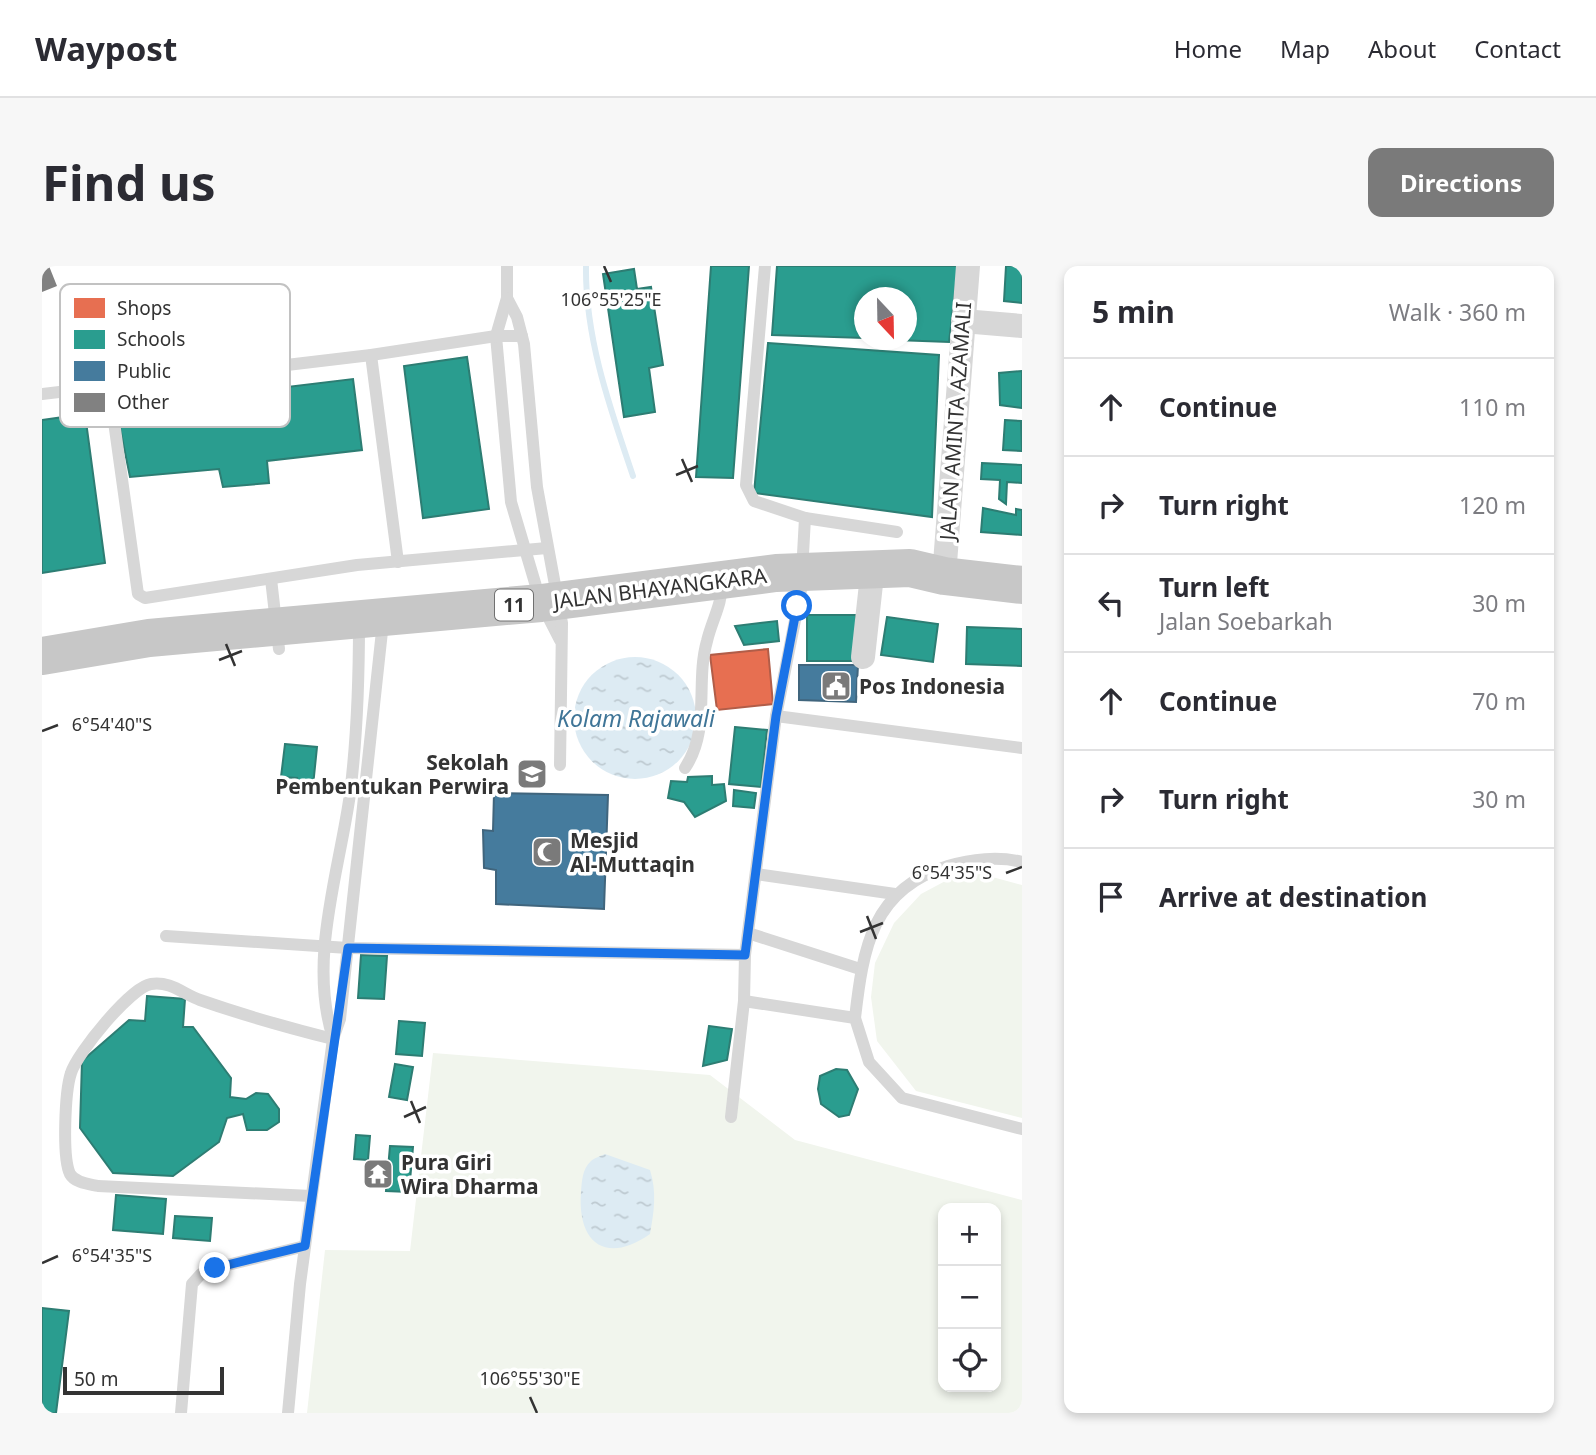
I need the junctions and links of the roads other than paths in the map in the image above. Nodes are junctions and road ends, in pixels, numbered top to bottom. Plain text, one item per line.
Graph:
1 (508, 266) edge
2 (765, 266) edge
3 (968, 266) edge
4 (507, 298) junction
5 (963, 321) junction
6 (1022, 326) edge
7 (496, 336) junction
8 (522, 336) junction
9 (371, 355) junction
10 (290, 365) edge
11 (60, 392) edge
12 (42, 394) edge
13 (115, 427) edge
14 (805, 518) junction
15 (897, 532) dead end
16 (547, 548) junction
17 (524, 551) junction
18 (398, 562) junction
19 (944, 576) junction
20 (271, 579) junction
21 (801, 581) junction
22 (872, 584) junction
23 (1022, 585) edge
24 (722, 590) junction
25 (555, 618) junction
26 (371, 630) junction
27 (278, 638) junction
28 (42, 656) edge
29 (863, 657) dead end
30 (776, 716) junction
31 (1022, 748) edge
32 (560, 765) dead end
33 (685, 768) dead end
34 (1022, 862) edge
35 (755, 874) junction
36 (895, 894) junction
37 (748, 933) junction
38 (166, 936) dead end
39 (324, 946) junction
40 (348, 948) junction
41 (745, 955) junction
42 (860, 969) junction
43 (744, 1001) junction
44 (855, 1018) junction
45 (333, 1039) junction
46 (731, 1117) dead end
47 (1022, 1129) edge
48 (311, 1196) junction
49 (305, 1246) junction
50 (181, 1413) edge
51 (288, 1413) edge

1 - 4 lane
2 - 14 lane
3 - 5 street, JALAN AMINTA AZAMALI
4 - 7 lane
4 - 8 lane
5 - 6 street
5 - 19 street, JALAN AMINTA AZAMALI
7 - 8 lane
7 - 9 lane
7 - 17 lane
8 - 16 lane
9 - 10 lane
9 - 18 lane
11 - 12 lane
13 - 20 lane
14 - 15 lane
14 - 21 lane
16 - 17 lane
16 - 25 lane
17 - 18 lane
17 - 25 lane
18 - 20 lane
19 - 21 highway, JALAN BHAYANGKARA / 11
19 - 22 highway, JALAN BHAYANGKARA / 11
19 - 23 highway, JALAN BHAYANGKARA / 11
20 - 27 lane
21 - 22 highway, JALAN BHAYANGKARA / 11
21 - 24 highway, JALAN BHAYANGKARA / 11
21 - 30 lane
22 - 29 street
24 - 25 highway, JALAN BHAYANGKARA / 11
24 - 33 lane
25 - 26 highway, JALAN BHAYANGKARA / 11
25 - 32 lane
26 - 27 highway, JALAN BHAYANGKARA / 11
26 - 39 lane
26 - 40 lane
27 - 28 highway, JALAN BHAYANGKARA / 11
30 - 31 lane
30 - 35 lane
34 - 36 lane
35 - 36 lane
35 - 37 lane
36 - 42 lane
37 - 41 lane
37 - 42 lane
38 - 39 lane
39 - 40 lane
39 - 45 lane
40 - 41 lane
40 - 45 lane
41 - 43 lane
42 - 44 lane
43 - 44 lane
43 - 46 lane
44 - 47 lane
45 - 48 lane
45 - 48 lane
48 - 49 lane
49 - 50 lane
49 - 51 lane

